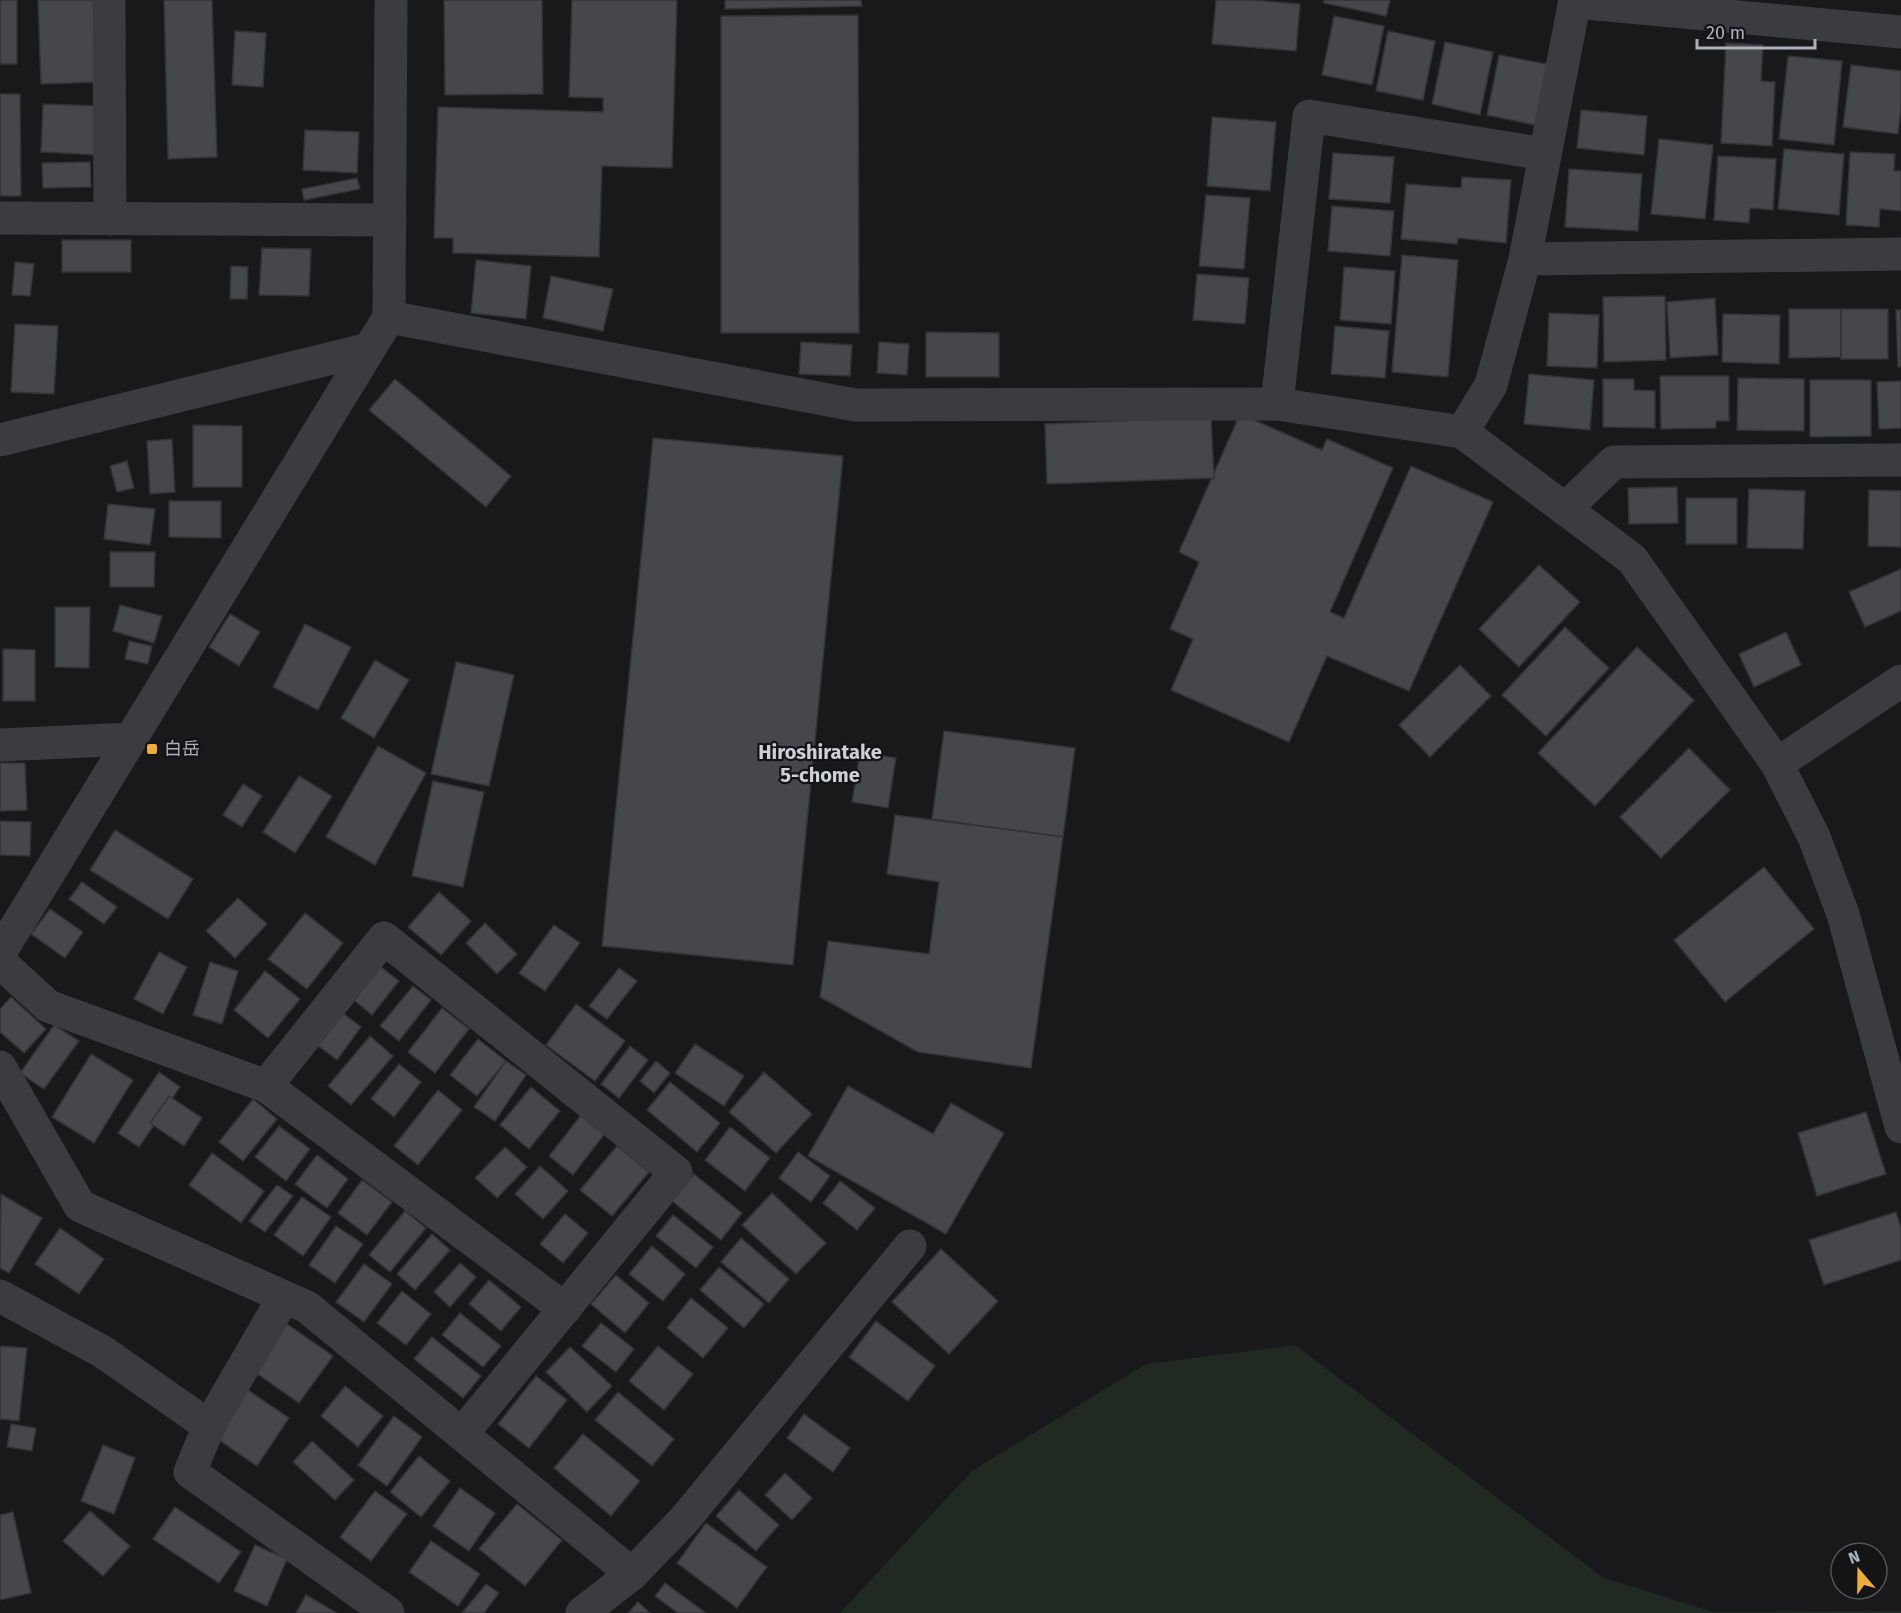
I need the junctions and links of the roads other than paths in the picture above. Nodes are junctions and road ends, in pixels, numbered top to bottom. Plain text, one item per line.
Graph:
1 (109, 0) edge
2 (391, 0) edge
3 (1575, 1) edge
4 (1901, 32) edge
5 (1545, 154) junction
6 (0, 218) edge
7 (110, 219) junction
8 (390, 220) junction
9 (1901, 254) edge
10 (1525, 259) junction
11 (389, 317) junction
12 (369, 349) junction
13 (1277, 404) junction
14 (1462, 432) junction
15 (0, 440) edge
16 (1901, 460) edge
17 (1565, 509) junction
18 (1901, 681) edge
19 (131, 739) junction
20 (0, 745) edge
21 (1777, 764) junction
22 (0, 953) edge
23 (0, 962) edge
24 (0, 1067) edge
25 (266, 1086) junction
26 (1901, 1127) edge
27 (910, 1246) dead end
28 (0, 1296) edge
29 (284, 1297) junction
30 (565, 1309) junction
31 (209, 1426) junction
32 (462, 1434) junction
33 (632, 1574) junction
34 (388, 1613) edge
35 (582, 1613) edge

1 - 7 street
2 - 8 street
3 - 4 street
3 - 5 street
5 - 10 street
5 - 13 street
6 - 7 street
7 - 8 street
8 - 11 street
9 - 10 street
10 - 14 street
11 - 12 street
11 - 13 street
12 - 15 street
12 - 19 street
13 - 14 street
14 - 17 street
16 - 17 street
17 - 21 street
18 - 21 street
19 - 20 street
19 - 22 street
21 - 26 street
23 - 25 street
24 - 29 street
25 - 30 street
25 - 30 street
27 - 33 street
28 - 31 street
29 - 31 street
29 - 32 street
30 - 32 street
31 - 34 street
32 - 33 street
33 - 35 street

